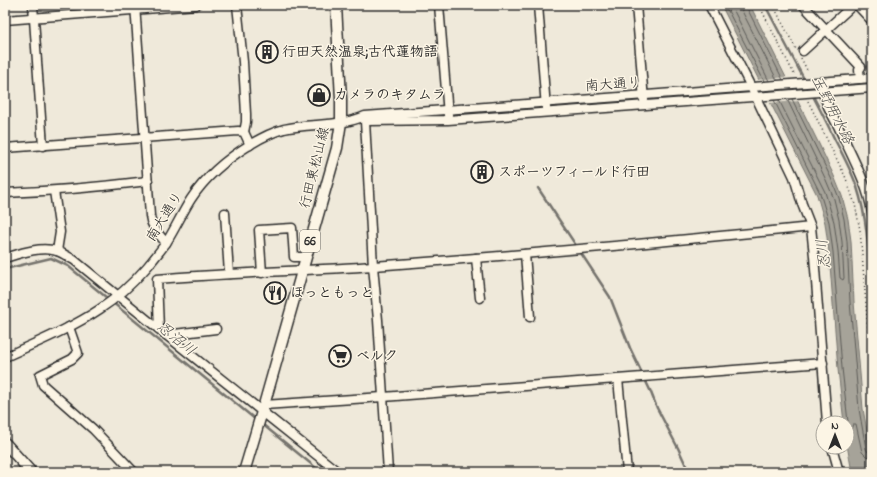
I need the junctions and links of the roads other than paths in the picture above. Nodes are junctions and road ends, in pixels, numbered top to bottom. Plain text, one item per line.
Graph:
1 (33, 5) edge
2 (196, 5) edge
3 (237, 5) edge
4 (336, 5) edge
5 (439, 5) edge
6 (538, 5) edge
7 (636, 5) edge
8 (708, 5) edge
9 (803, 5) edge
10 (853, 5) edge
11 (857, 5) edge
12 (135, 7) edge
13 (34, 18) junction
14 (5, 20) edge
15 (872, 21) edge
16 (826, 29) junction
17 (803, 51) dead end
18 (872, 78) edge
19 (860, 79) junction
20 (847, 80) junction
21 (821, 82) junction
22 (753, 87) junction
23 (872, 88) edge
24 (819, 92) junction
25 (844, 93) junction
26 (643, 95) junction
27 (758, 96) junction
28 (545, 103) junction
29 (644, 105) junction
30 (447, 110) junction
31 (546, 112) junction
32 (361, 120) junction
33 (448, 120) junction
34 (341, 122) junction
35 (244, 132) junction
36 (144, 138) junction
37 (250, 145) junction
38 (43, 146) junction
39 (5, 148) edge
40 (148, 181) junction
41 (54, 191) junction
42 (5, 193) edge
43 (225, 213) dead end
44 (872, 213) edge
45 (811, 227) junction
46 (166, 243) junction
47 (57, 251) junction
48 (524, 254) junction
49 (306, 257) junction
50 (5, 258) edge
51 (476, 258) junction
52 (372, 266) junction
53 (302, 271) junction
54 (262, 273) junction
55 (229, 274) junction
56 (118, 296) junction
57 (480, 298) dead end
58 (530, 317) dead end
59 (68, 327) junction
60 (216, 329) dead end
61 (162, 332) junction
62 (5, 357) edge
63 (823, 363) junction
64 (618, 378) junction
65 (383, 397) junction
66 (263, 408) junction
67 (826, 415) edge
68 (5, 443) edge
69 (834, 455) edge
70 (31, 472) edge
71 (134, 472) edge
72 (244, 472) edge
73 (338, 472) edge
74 (388, 472) edge
75 (627, 472) edge
76 (839, 472) edge

1 - 13 street
2 - 12 street
3 - 35 street
4 - 34 main road, 行田東松山線 / 66
5 - 30 street
6 - 28 street
7 - 26 street
8 - 22 street
9 - 16 street
10 - 16 street
11 - 15 street
12 - 13 street
12 - 36 street
13 - 14 street
13 - 38 street
16 - 17 street
16 - 19 street
18 - 19 street, 南大通り
19 - 20 street, 南大通り
20 - 21 street, 南大通り
20 - 25 street
21 - 22 street, 南大通り
21 - 24 street
22 - 26 street, 南大通り
22 - 27 street
23 - 25 street, 南大通り
24 - 25 street, 南大通り
24 - 27 street, 南大通り
24 - 44 street
26 - 28 street, 南大通り
26 - 29 street
27 - 29 street, 南大通り
27 - 45 street
28 - 30 street, 南大通り
28 - 31 street
29 - 31 street, 南大通り
30 - 32 street, 南大通り
30 - 33 street
31 - 33 street, 南大通り
32 - 33 street, 南大通り
32 - 34 street, 南大通り
32 - 52 street
34 - 37 street, 南大通り
34 - 49 main road, 行田東松山線 / 66
35 - 36 street
35 - 37 street
36 - 38 street
36 - 40 street
37 - 46 street, 南大通り
38 - 39 street
40 - 41 street
40 - 46 street
41 - 42 street
41 - 47 street
43 - 55 street
45 - 48 street
45 - 63 street
46 - 56 street, 南大通り
47 - 50 street
47 - 56 street
48 - 51 street
48 - 58 street
49 - 53 main road, 行田東松山線 / 66
49 - 54 street
51 - 52 street
51 - 57 street
52 - 53 street
52 - 65 street
53 - 54 street
53 - 66 main road, 行田東松山線 / 66
54 - 55 street
55 - 61 street
56 - 59 street, 南大通り
56 - 61 street
59 - 62 street, 南大通り
59 - 71 street
60 - 61 street
61 - 66 street
63 - 64 street
63 - 67 street
64 - 65 street
64 - 75 street
65 - 66 street
65 - 74 street
66 - 72 main road, 行田東松山線 / 66
66 - 73 street
68 - 70 main road
69 - 76 street

